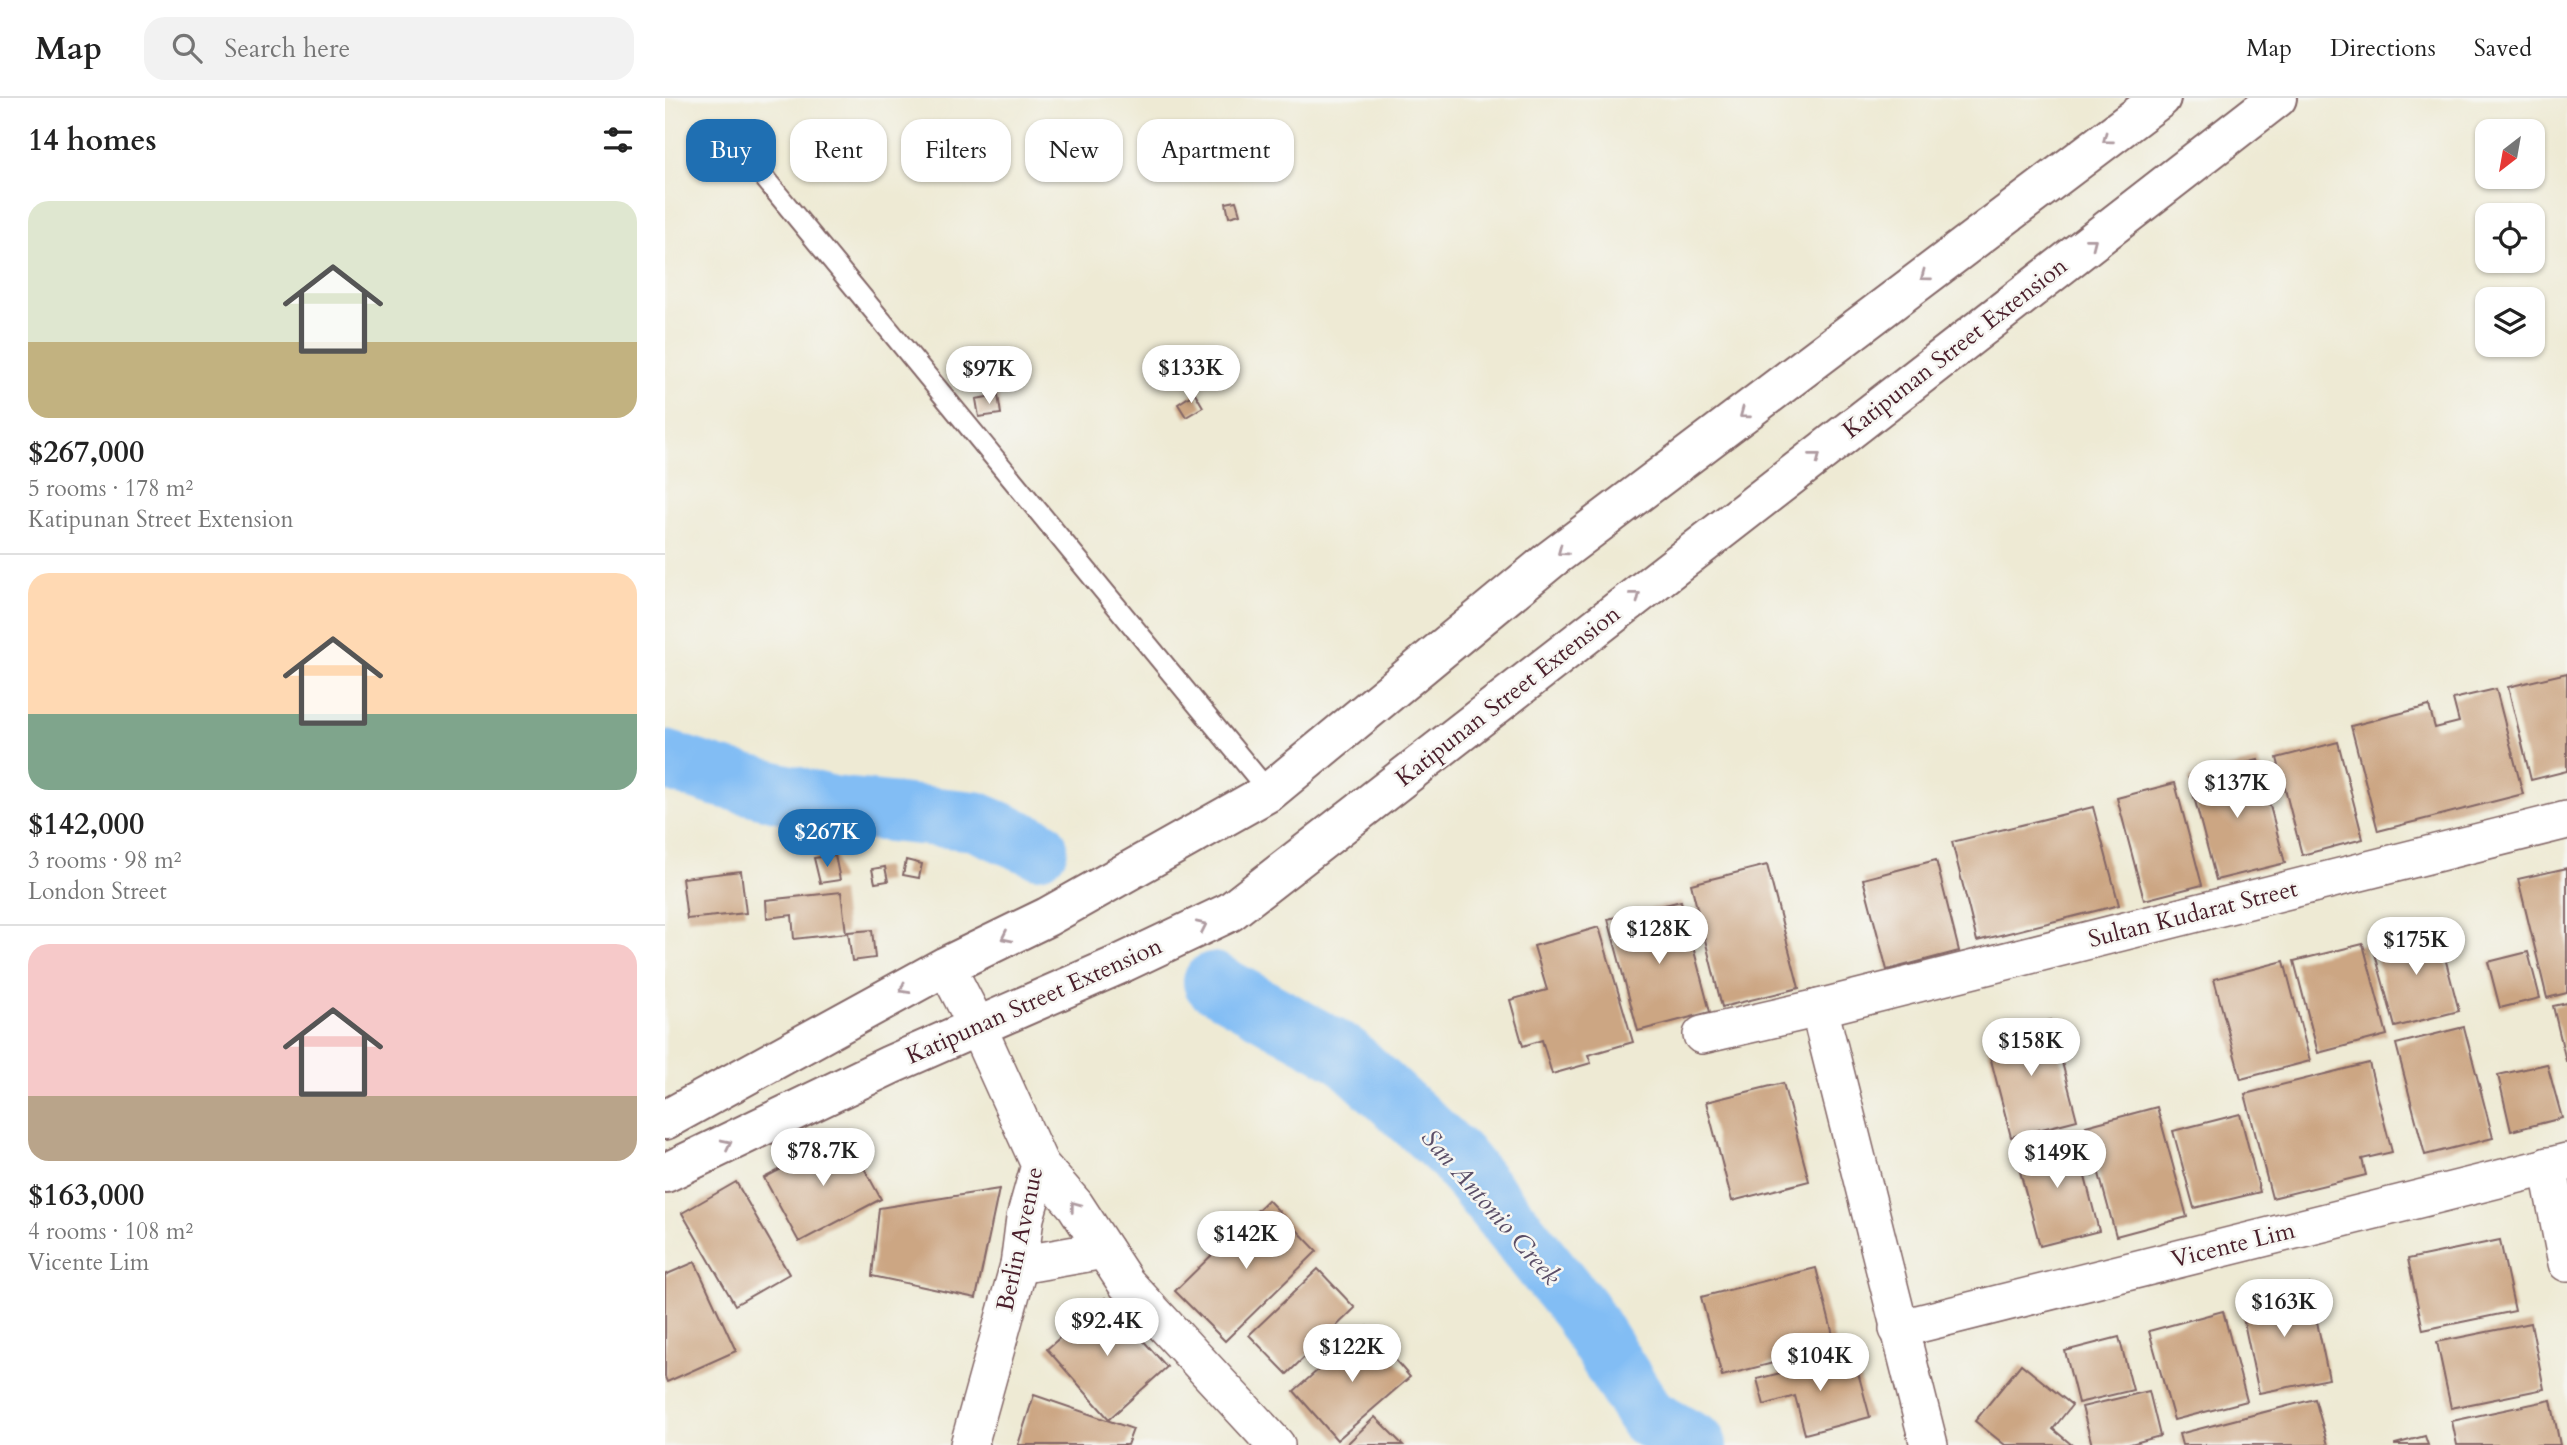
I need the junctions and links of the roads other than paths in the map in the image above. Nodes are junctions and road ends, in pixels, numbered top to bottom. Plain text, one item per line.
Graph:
1 (2161, 98) edge
2 (2277, 98) edge
3 (768, 182) edge
4 (1269, 792) junction
5 (2567, 820) edge
6 (955, 961) junction
7 (1819, 1008) junction
8 (988, 1022) junction
9 (1702, 1035) dead end
10 (665, 1120) edge
11 (2558, 1164) edge
12 (1040, 1165) junction
13 (665, 1173) edge
14 (1104, 1250) junction
15 (2567, 1263) edge
16 (1019, 1265) junction
17 (1898, 1329) junction
18 (969, 1445) edge
19 (1276, 1445) edge
20 (1929, 1445) edge

1 -> 4 street
8 -> 2 street, Katipunan Street Extension
3 - 4 lane
4 -> 6 street
5 - 7 street, Sultan Kudarat Street
6 - 8 street, Berlin Avenue
6 -> 10 street
7 - 9 street, Sultan Kudarat Street
7 - 17 street
8 - 12 street, Berlin Avenue
13 -> 8 street, Katipunan Street Extension
11 - 15 street
11 - 17 street, Vicente Lim
14 -> 12 street
12 - 16 street, Berlin Avenue
14 - 16 street
14 - 19 street
16 - 18 street, Berlin Avenue
17 - 20 street

